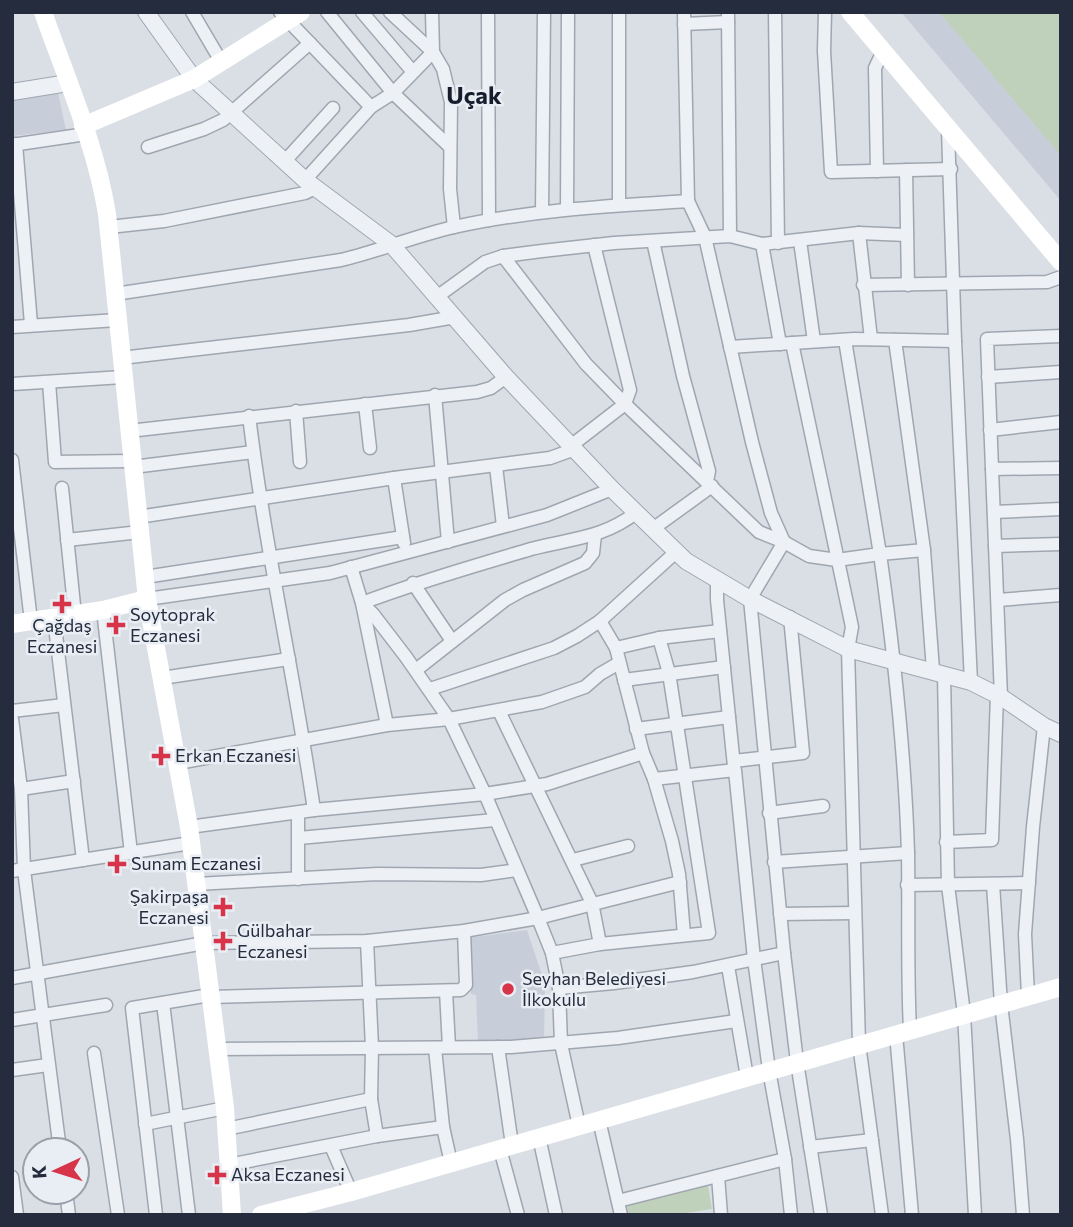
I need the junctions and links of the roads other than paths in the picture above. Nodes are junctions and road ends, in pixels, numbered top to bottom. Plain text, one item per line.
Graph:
1 (43, 12) edge
2 (146, 12) edge
3 (192, 12) edge
4 (327, 12) edge
5 (362, 12) edge
6 (390, 12) edge
7 (432, 12) edge
8 (488, 12) edge
9 (544, 12) edge
10 (568, 12) edge
11 (619, 12) edge
12 (775, 12) edge
13 (825, 12) edge
14 (850, 12) edge
15 (290, 15) edge
16 (728, 17) edge
17 (684, 18) edge
18 (310, 43) junction
19 (883, 51) junction
20 (433, 52) junction
21 (222, 63) junction
22 (413, 72) junction
23 (194, 79) junction
24 (68, 83) junction
25 (12, 92) edge
26 (393, 93) junction
27 (371, 107) junction
28 (333, 108) dead end
29 (232, 112) junction
30 (948, 129) junction
31 (84, 130) junction
32 (14, 145) edge
33 (148, 147) dead end
34 (450, 147) junction
35 (285, 161) junction
36 (951, 169) junction
37 (906, 170) junction
38 (877, 171) junction
39 (310, 184) junction
40 (688, 201) junction
41 (620, 205) junction
42 (566, 209) junction
43 (542, 211) junction
44 (489, 220) junction
45 (109, 227) junction
46 (454, 227) junction
47 (859, 233) junction
48 (907, 235) junction
49 (730, 236) junction
50 (705, 237) junction
51 (653, 241) junction
52 (800, 241) junction
53 (778, 243) junction
54 (391, 244) junction
55 (762, 244) junction
56 (594, 245) junction
57 (503, 256) junction
58 (1061, 262) edge
59 (1061, 277) edge
60 (863, 285) junction
61 (908, 285) junction
62 (954, 285) junction
63 (115, 294) junction
64 (438, 296) junction
65 (455, 317) junction
66 (117, 320) junction
67 (31, 324) junction
68 (12, 327) edge
69 (1061, 336) edge
70 (871, 339) junction
71 (845, 340) junction
72 (895, 340) junction
73 (814, 341) junction
74 (955, 341) junction
75 (786, 343) junction
76 (730, 347) junction
77 (121, 358) junction
78 (1061, 372) edge
79 (123, 377) junction
80 (506, 377) junction
81 (988, 377) junction
82 (49, 382) junction
83 (12, 384) edge
84 (435, 395) junction
85 (365, 404) junction
86 (625, 404) junction
87 (296, 411) junction
88 (249, 416) junction
89 (1061, 422) edge
90 (990, 430) junction
91 (129, 431) junction
92 (574, 447) junction
93 (370, 448) dead end
94 (253, 452) junction
95 (12, 460) edge
96 (299, 462) dead end
97 (132, 464) junction
98 (496, 466) junction
99 (1061, 468) edge
100 (992, 469) junction
101 (440, 472) junction
102 (394, 478) junction
103 (709, 483) junction
104 (62, 488) dead end
105 (612, 489) junction
106 (260, 499) junction
107 (14, 502) edge
108 (1061, 509) edge
109 (637, 512) junction
110 (994, 512) junction
111 (139, 524) junction
112 (503, 526) junction
113 (654, 528) junction
114 (595, 535) junction
115 (403, 537) junction
116 (67, 540) junction
117 (448, 542) junction
118 (784, 542) junction
119 (1061, 544) edge
120 (995, 546) junction
121 (924, 550) junction
122 (676, 552) junction
123 (405, 554) junction
124 (880, 554) junction
125 (270, 558) junction
126 (837, 560) junction
127 (351, 567) junction
128 (145, 577) junction
129 (717, 580) junction
130 (274, 581) junction
131 (413, 583) junction
132 (1061, 595) edge
133 (750, 598) junction
134 (147, 599) junction
135 (998, 600) junction
136 (362, 603) junction
137 (103, 610) junction
138 (75, 615) junction
139 (54, 618) junction
140 (790, 618) junction
141 (32, 621) junction
142 (600, 621) junction
143 (12, 624) edge
144 (720, 631) junction
145 (659, 638) junction
146 (452, 641) junction
147 (616, 648) junction
148 (848, 649) junction
149 (289, 659) junction
150 (895, 661) junction
151 (620, 663) junction
152 (724, 667) junction
153 (416, 670) junction
154 (938, 672) junction
155 (669, 673) junction
156 (162, 678) junction
157 (624, 680) junction
158 (971, 682) junction
159 (430, 689) junction
160 (999, 696) junction
161 (64, 705) junction
162 (12, 711) edge
163 (499, 711) junction
164 (729, 717) junction
165 (12, 719) edge
166 (449, 719) junction
167 (677, 722) junction
168 (387, 725) junction
169 (1044, 726) junction
170 (636, 729) junction
171 (1061, 734) edge
172 (304, 741) junction
173 (643, 753) junction
174 (766, 758) junction
175 (178, 763) junction
176 (734, 765) junction
177 (684, 776) junction
178 (654, 779) junction
179 (74, 781) junction
180 (534, 784) junction
181 (21, 789) junction
182 (485, 794) junction
183 (823, 806) dead end
184 (314, 810) junction
185 (298, 813) junction
186 (769, 813) junction
187 (495, 820) junction
188 (190, 835) junction
189 (299, 838) junction
190 (946, 842) junction
191 (628, 846) dead end
192 (131, 853) junction
193 (908, 853) junction
194 (852, 858) junction
195 (83, 860) junction
196 (573, 860) junction
197 (774, 862) junction
198 (18, 870) edge
199 (517, 870) junction
200 (298, 879) junction
201 (680, 882) junction
202 (1029, 883) junction
203 (197, 884) junction
204 (993, 884) junction
205 (907, 885) junction
206 (948, 885) junction
207 (592, 903) junction
208 (780, 914) junction
209 (854, 914) junction
210 (538, 918) junction
211 (464, 931) junction
212 (684, 935) junction
213 (367, 941) junction
214 (205, 943) junction
215 (600, 944) junction
216 (552, 953) junction
217 (784, 953) junction
218 (754, 958) junction
219 (728, 966) junction
220 (36, 973) junction
221 (12, 978) edge
222 (1061, 987) edge
223 (559, 988) junction
224 (446, 991) junction
225 (370, 992) junction
226 (210, 996) junction
227 (1028, 996) junction
228 (163, 1003) junction
229 (1001, 1004) junction
230 (106, 1005) dead end
231 (41, 1014) junction
232 (964, 1014) junction
233 (12, 1020) edge
234 (736, 1021) junction
235 (903, 1032) junction
236 (561, 1044) junction
237 (859, 1044) junction
238 (372, 1047) junction
239 (449, 1047) junction
240 (498, 1047) junction
241 (435, 1048) junction
242 (217, 1049) junction
243 (94, 1053) dead end
244 (797, 1062) junction
245 (48, 1065) junction
246 (12, 1070) edge
247 (769, 1070) junction
248 (747, 1077) junction
249 (371, 1099) junction
250 (225, 1108) junction
251 (178, 1118) junction
252 (599, 1120) junction
253 (145, 1124) junction
254 (579, 1126) junction
255 (443, 1127) junction
256 (226, 1129) junction
257 (58, 1136) edge
258 (377, 1136) junction
259 (538, 1138) junction
260 (872, 1140) junction
261 (331, 1146) junction
262 (506, 1147) junction
263 (810, 1147) junction
264 (785, 1159) junction
265 (451, 1163) junction
266 (228, 1166) junction
267 (718, 1176) junction
268 (12, 1177) edge
269 (351, 1192) junction
270 (620, 1208) edge
271 (17, 1215) edge
272 (118, 1215) edge
273 (156, 1215) edge
274 (189, 1215) edge
275 (232, 1215) edge
276 (261, 1215) edge
277 (518, 1215) edge
278 (556, 1215) edge
279 (721, 1215) edge
280 (791, 1215) edge
281 (821, 1215) edge
282 (882, 1215) edge
283 (912, 1215) edge
284 (975, 1215) edge
285 (1023, 1215) edge

1 - 24 main road
2 - 23 street
3 - 21 street
4 - 26 street
5 - 22 street
6 - 20 street
7 - 20 street
8 - 44 street
9 - 43 street
10 - 42 street
11 - 41 street
12 - 53 street
13 - 38 street
14 - 19 main road
15 - 18 street
15 - 21 main road
16 - 17 street
16 - 49 street
17 - 40 street
18 - 27 street
18 - 29 street
19 - 30 main road
19 - 38 street
20 - 22 street
20 - 34 street
21 - 23 main road
22 - 26 street
23 - 29 street
23 - 31 main road
24 - 25 street
24 - 31 main road
26 - 27 street
26 - 34 street
27 - 39 street
28 - 35 street
29 - 33 street
29 - 35 street
30 - 36 street
30 - 58 main road
31 - 32 street
31 - 45 main road
32 - 67 street
34 - 46 street
35 - 39 street
36 - 37 street
36 - 62 street
37 - 38 street
37 - 48 street
39 - 45 street
39 - 54 street
40 - 41 street
40 - 50 street
41 - 42 street
42 - 43 street
43 - 44 street
44 - 46 street
45 - 63 main road
46 - 54 street
47 - 48 street
47 - 52 street
47 - 60 street
48 - 61 street
49 - 50 street
49 - 55 street
50 - 51 street
50 - 76 street
51 - 56 street
51 - 103 street
52 - 53 street
52 - 73 street
53 - 55 street
54 - 63 street
54 - 64 street
55 - 75 street
56 - 57 street
56 - 86 street
57 - 64 street
57 - 86 street
59 - 62 street
60 - 61 street
60 - 70 street
61 - 62 street
62 - 74 street
63 - 66 main road
64 - 65 street
65 - 77 street
65 - 80 street
66 - 67 street
66 - 77 main road
67 - 68 street
69 - 81 street
70 - 71 street
70 - 72 street
71 - 73 street
71 - 124 street
72 - 74 street
72 - 121 street
73 - 75 street
74 - 158 street
75 - 76 street
75 - 126 street
76 - 118 street
77 - 79 main road
78 - 81 street
79 - 82 street
79 - 91 main road
80 - 84 street
80 - 92 street
81 - 90 street
82 - 83 street
82 - 97 street
84 - 85 street
84 - 101 street
85 - 87 street
85 - 93 street
86 - 92 street
86 - 103 street
87 - 88 street
87 - 96 street
88 - 91 street
88 - 94 street
89 - 90 street
90 - 100 street
91 - 97 main road
92 - 98 street
92 - 105 street
94 - 97 street
94 - 106 street
95 - 107 street
97 - 111 main road
98 - 101 street
98 - 112 street
99 - 100 street
100 - 110 street
101 - 102 street
101 - 117 street
102 - 106 street
102 - 115 street
103 - 113 street
103 - 118 street
104 - 116 street
105 - 109 street
105 - 112 street
106 - 111 street
106 - 125 street
107 - 141 street
108 - 110 street
109 - 113 street
109 - 114 street
110 - 120 street
111 - 116 street
111 - 128 main road
112 - 117 street
113 - 122 street
114 - 131 street
114 - 146 street
115 - 123 street
115 - 125 street
116 - 138 street
117 - 123 street
118 - 126 street
118 - 133 street
119 - 120 street
120 - 135 street
121 - 124 street
121 - 154 street
122 - 129 street
122 - 142 street
123 - 127 street
124 - 126 street
124 - 150 street
125 - 128 street
125 - 130 street
126 - 148 street
127 - 130 street
127 - 136 street
128 - 134 main road
129 - 133 street
129 - 144 street
130 - 134 street
130 - 149 street
131 - 136 street
131 - 146 street
132 - 135 street
133 - 140 street
133 - 174 street
134 - 137 main road
134 - 156 main road
135 - 160 street
136 - 153 street
136 - 168 street
137 - 138 main road
137 - 192 street
138 - 139 main road
139 - 141 main road
139 - 161 street
140 - 148 street
140 - 174 street
141 - 143 main road
142 - 147 street
142 - 159 street
144 - 145 street
144 - 152 street
145 - 147 street
145 - 155 street
146 - 153 street
147 - 151 street
148 - 150 street
148 - 194 street
149 - 156 street
149 - 172 street
150 - 154 street
150 - 193 street
151 - 157 street
151 - 163 street
152 - 155 street
152 - 164 street
153 - 159 street
154 - 158 street
154 - 190 street
155 - 157 street
155 - 167 street
156 - 175 main road
157 - 170 street
158 - 160 street
159 - 166 street
160 - 169 street
160 - 190 street
161 - 162 street
161 - 179 street
163 - 166 street
163 - 180 street
164 - 167 street
164 - 176 street
165 - 181 street
166 - 168 street
166 - 182 street
167 - 170 street
167 - 177 street
168 - 172 street
169 - 171 street
169 - 202 street
170 - 173 street
172 - 175 street
172 - 184 street
173 - 178 street
173 - 180 street
174 - 176 street
174 - 186 street
175 - 188 main road
176 - 177 street
176 - 218 street
177 - 178 street
177 - 212 street
178 - 201 street
179 - 181 street
179 - 195 street
180 - 182 street
180 - 196 street
181 - 198 street
182 - 184 street
182 - 187 street
183 - 186 street
184 - 185 street
185 - 188 street
185 - 189 street
186 - 197 street
187 - 189 street
187 - 199 street
188 - 192 street
188 - 203 main road
189 - 200 street
190 - 206 street
191 - 196 street
192 - 195 street
193 - 194 street
193 - 205 street
194 - 197 street
194 - 209 street
195 - 198 street
196 - 207 street
197 - 208 street
198 - 220 street
199 - 200 street
199 - 210 street
200 - 203 street
201 - 207 street
201 - 212 street
202 - 204 street
202 - 227 street
203 - 214 main road
204 - 206 street
204 - 229 street
205 - 206 street
205 - 235 street
206 - 232 street
207 - 210 street
207 - 215 street
208 - 209 street
208 - 217 street
209 - 237 street
210 - 211 street
210 - 216 street
211 - 213 street
211 - 224 street
212 - 215 street
213 - 214 street
213 - 225 street
214 - 220 street
214 - 226 main road
215 - 216 street
216 - 223 street
217 - 218 street
217 - 244 street
218 - 219 street
218 - 247 street
219 - 223 street
219 - 234 street
220 - 221 street
220 - 231 street
222 - 227 main road
223 - 236 street
224 - 225 street
224 - 239 street
225 - 226 street
225 - 238 street
226 - 228 street
226 - 242 main road
227 - 229 main road
228 - 251 street
228 - 253 street
229 - 232 main road
229 - 285 street
230 - 231 street
231 - 233 street
231 - 245 street
232 - 235 main road
232 - 284 street
234 - 236 street
234 - 248 street
235 - 237 main road
235 - 283 street
236 - 240 street
236 - 254 street
237 - 244 main road
237 - 260 street
238 - 241 street
238 - 242 street
238 - 249 street
239 - 240 street
239 - 241 street
240 - 262 street
241 - 255 street
242 - 250 main road
243 - 272 street
244 - 247 main road
244 - 263 street
245 - 246 street
245 - 257 street
247 - 248 main road
247 - 264 street
248 - 252 main road
249 - 256 street
249 - 258 street
250 - 251 street
250 - 256 main road
251 - 253 street
251 - 274 street
252 - 254 main road
252 - 270 street
253 - 273 street
254 - 259 main road
255 - 258 street
255 - 265 street
256 - 266 main road
258 - 261 street
259 - 262 main road
259 - 278 street
260 - 263 street
260 - 282 street
261 - 266 street
261 - 269 street
262 - 265 main road
262 - 277 street
263 - 281 street
264 - 267 street
264 - 280 street
265 - 269 main road
266 - 275 main road
267 - 270 street
267 - 279 street
268 - 271 street
269 - 276 main road

